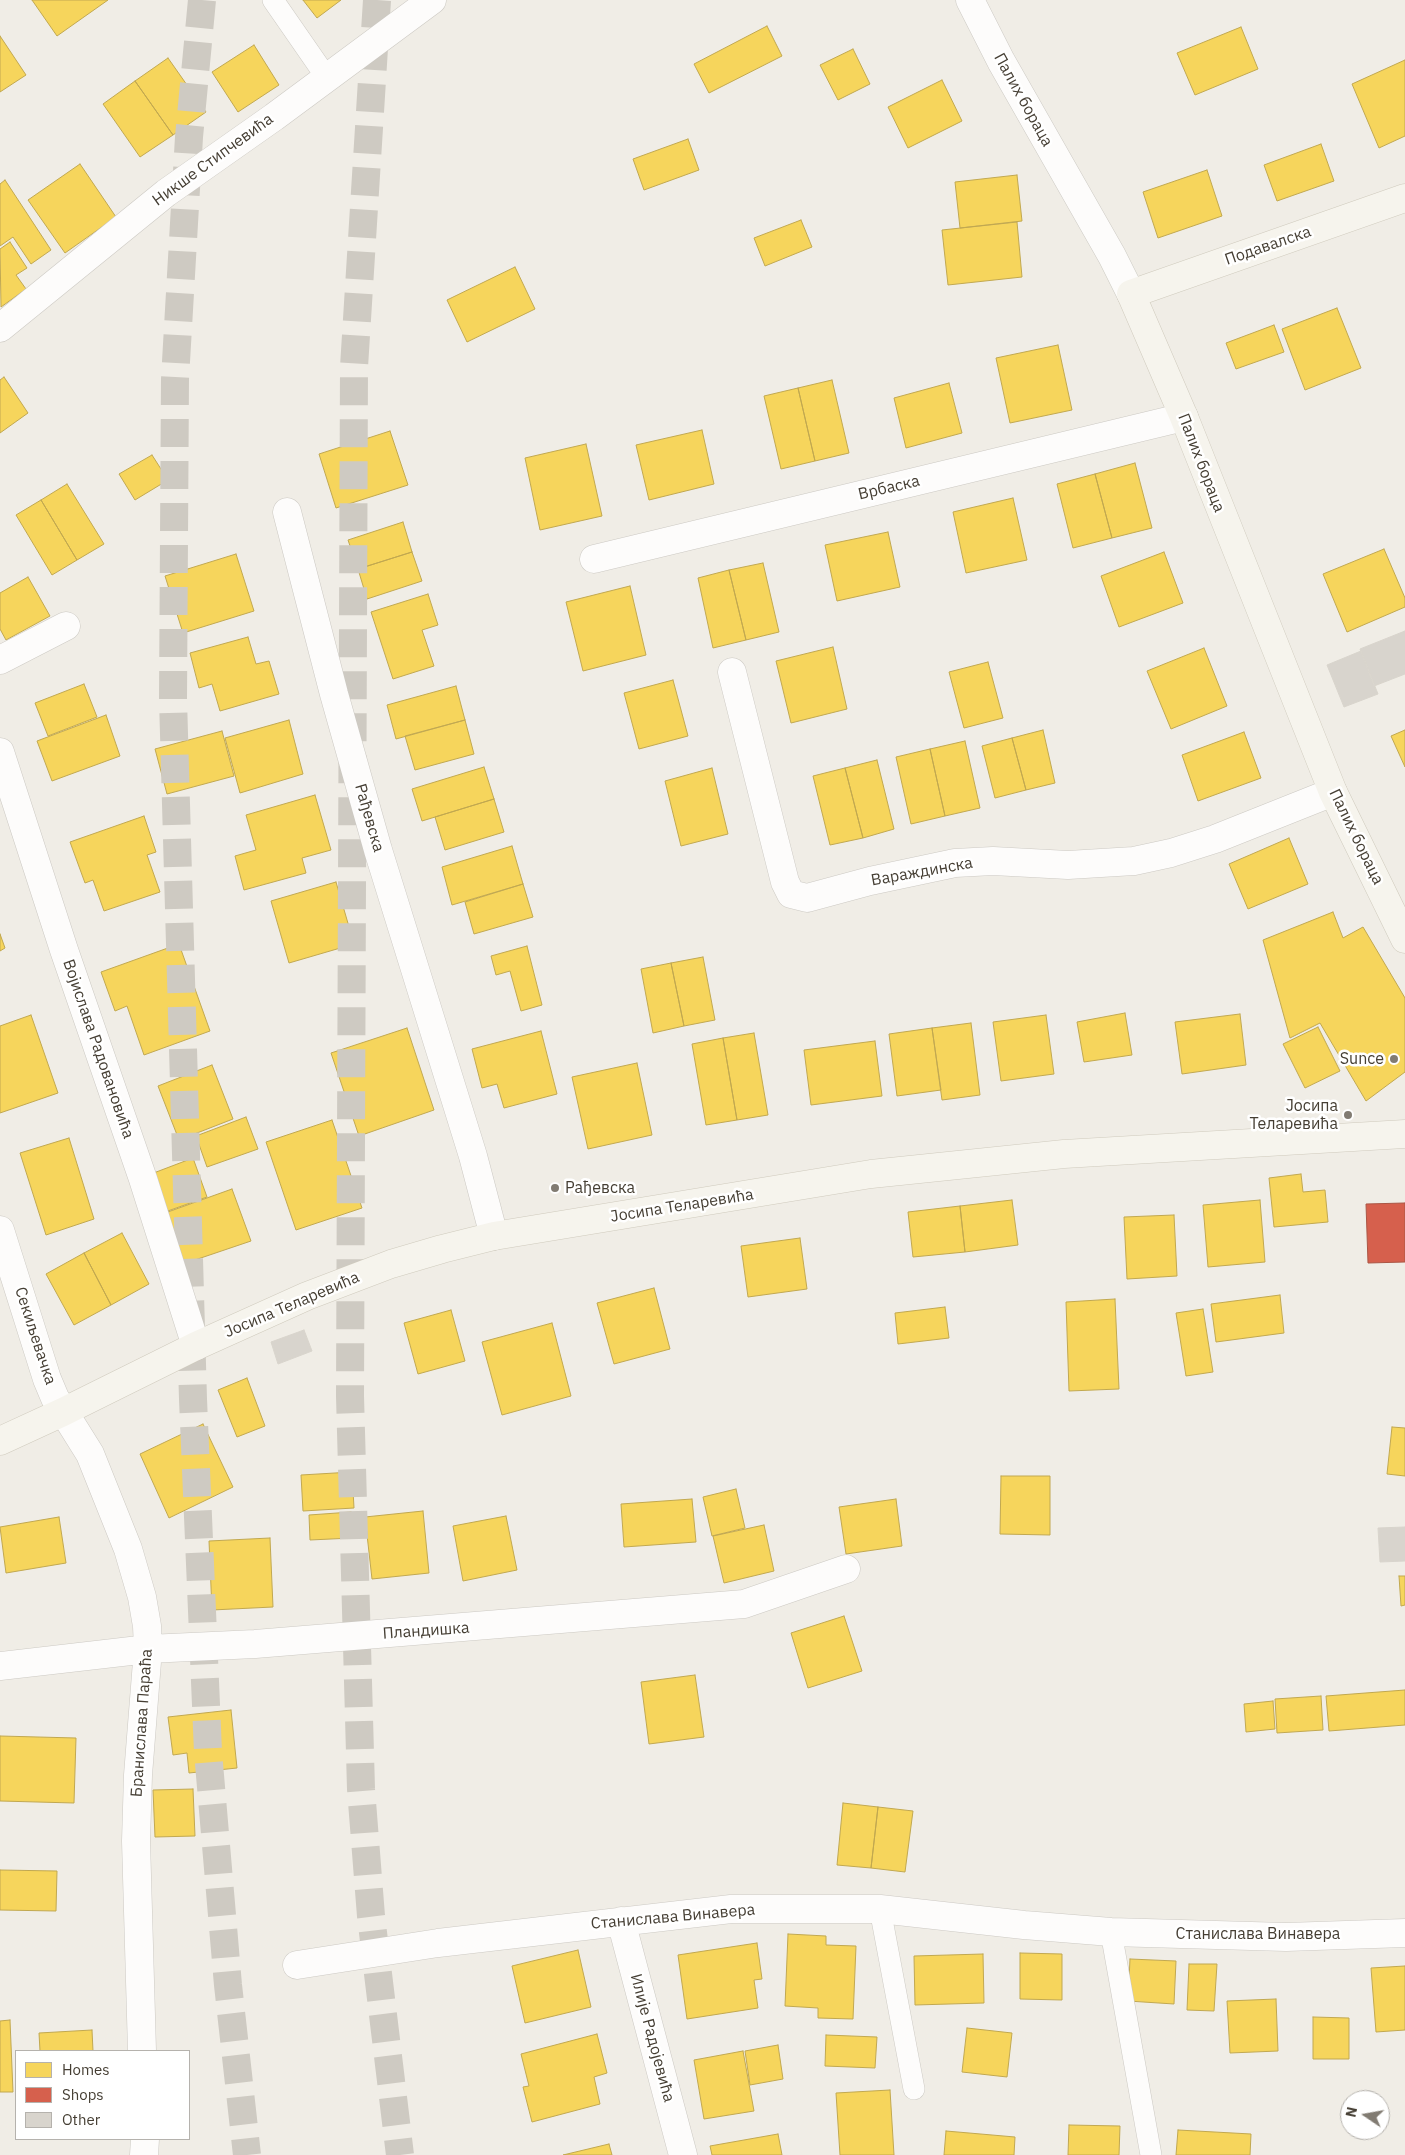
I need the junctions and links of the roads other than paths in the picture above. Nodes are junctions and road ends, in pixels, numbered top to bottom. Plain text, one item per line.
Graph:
1 (273, 0) edge
2 (432, 0) edge
3 (970, 0) edge
4 (327, 78) junction
5 (1405, 198) edge
6 (1131, 294) junction
7 (0, 328) edge
8 (1184, 417) junction
9 (287, 512) dead end
10 (594, 559) dead end
11 (66, 626) dead end
12 (0, 660) edge
13 (732, 672) dead end
14 (0, 752) edge
15 (1333, 792) junction
16 (1405, 939) edge
17 (1405, 1134) edge
18 (0, 1230) edge
19 (494, 1236) junction
20 (196, 1346) junction
21 (63, 1412) junction
22 (0, 1441) edge
23 (846, 1569) dead end
24 (148, 1649) junction
25 (0, 1666) edge
26 (880, 1909) junction
27 (620, 1921) junction
28 (1111, 1932) junction
29 (1405, 1933) edge
30 (297, 1965) dead end
31 (142, 2050) edge
32 (914, 2089) dead end
33 (145, 2140) edge
34 (144, 2155) edge
35 (683, 2155) edge
36 (1151, 2155) edge

1 - 4 lane
2 - 4 street, Никше Стипчевића
3 - 6 street, Палих бораца
4 - 7 street, Никше Стипчевића
5 - 6 street, Подавалска
6 - 8 street, Палих бораца
8 - 10 street, Врбаска
8 - 15 street, Палих бораца
9 - 19 street, Рађевска
11 - 12 street
13 - 15 street, Вараждинска
14 - 20 street, Војислава Радовановића
15 - 16 street, Палих бораца
17 - 19 street, Јосипа Теларевића
18 - 21 street, Секиљевачка
19 - 20 street, Јосипа Теларевића
20 - 21 street, Јосипа Теларевића
21 - 22 street, Јосипа Теларевића
21 - 24 street, Бранислава Параћа
23 - 24 street, Пландишка
24 - 25 street, Пландишка
24 - 31 street, Бранислава Параћа
26 - 27 street, Станислава Винавера
26 - 28 street, Станислава Винавера
26 - 32 lane
27 - 30 street, Станислава Винавера
27 - 35 street, Илије Радојевића
28 - 29 street, Станислава Винавера
28 - 36 lane
33 - 34 street

